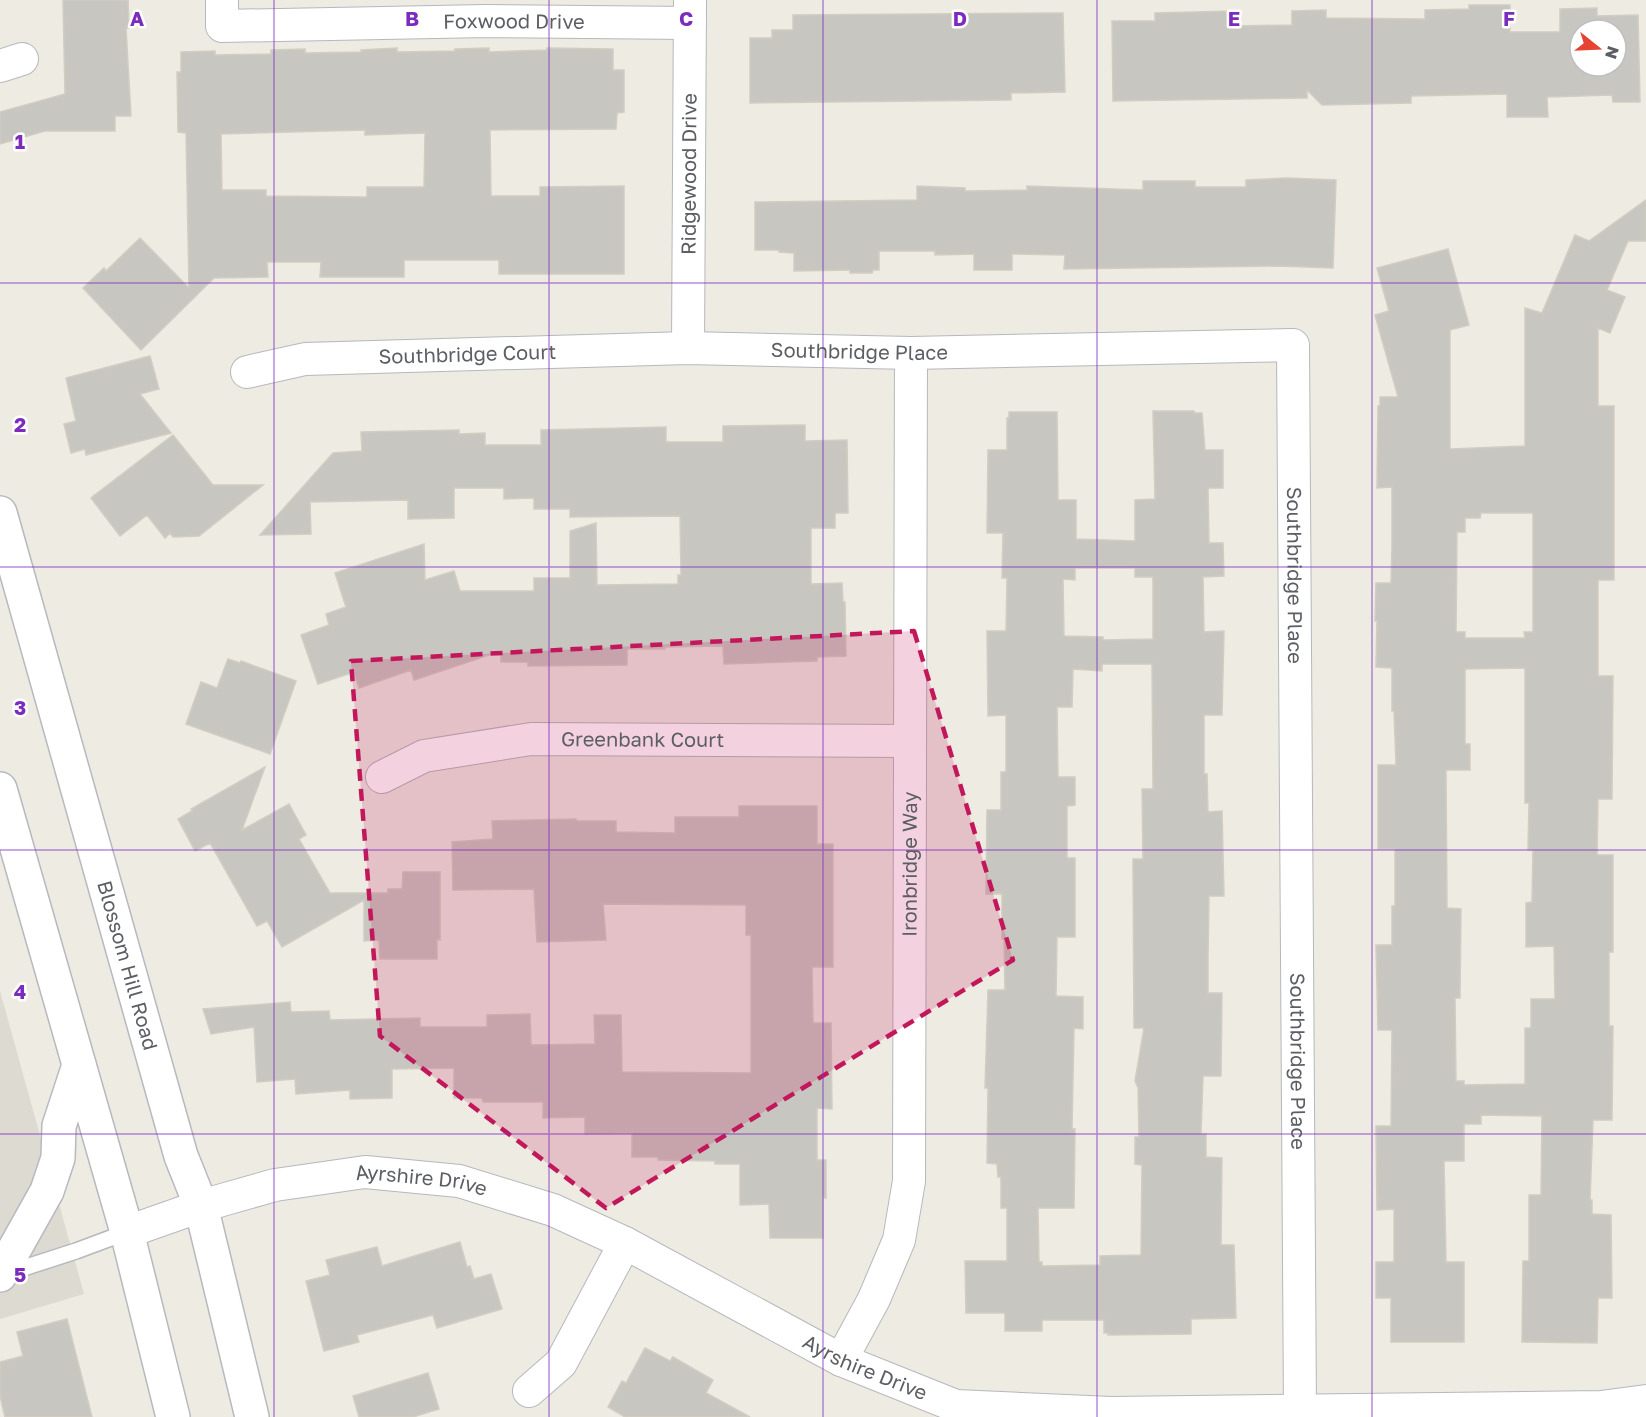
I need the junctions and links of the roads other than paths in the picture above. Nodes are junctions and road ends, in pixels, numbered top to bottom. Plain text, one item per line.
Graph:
1 (222, 0) edge
2 (486, 10) edge
3 (690, 11) edge
4 (688, 348) junction
5 (911, 353) junction
6 (247, 372) dead end
7 (0, 513) edge
8 (910, 741) junction
9 (382, 777) dead end
10 (0, 789) edge
11 (79, 1065) junction
12 (201, 1206) junction
13 (127, 1232) junction
14 (625, 1243) junction
15 (0, 1275) edge
16 (841, 1360) junction
17 (529, 1391) dead end
18 (1646, 1401) edge
19 (1300, 1411) junction
20 (1111, 1415) edge
21 (173, 1417) edge
22 (252, 1417) edge

1 - 2 street, Foxwood Drive
2 - 3 street, Foxwood Drive
3 - 4 street, Ridgewood Drive
4 - 5 street, Southbridge Place
4 - 6 street, Southbridge Court
5 - 8 street, Ironbridge Way
5 - 19 street, Southbridge Place
7 - 12 main road, Blossom Hill Road
8 - 9 street, Greenbank Court
8 - 16 street, Ironbridge Way
10 - 11 main road
11 - 13 main road
11 - 15 main road
12 - 13 street, Ayrshire Drive
12 - 14 street, Ayrshire Drive
12 - 22 main road, Blossom Hill Road
13 - 15 lane
13 - 21 main road
14 - 16 street, Ayrshire Drive
14 - 17 street
16 - 20 street, Ayrshire Drive
18 - 19 street, Ayrshire Drive
19 - 20 street, Ayrshire Drive

